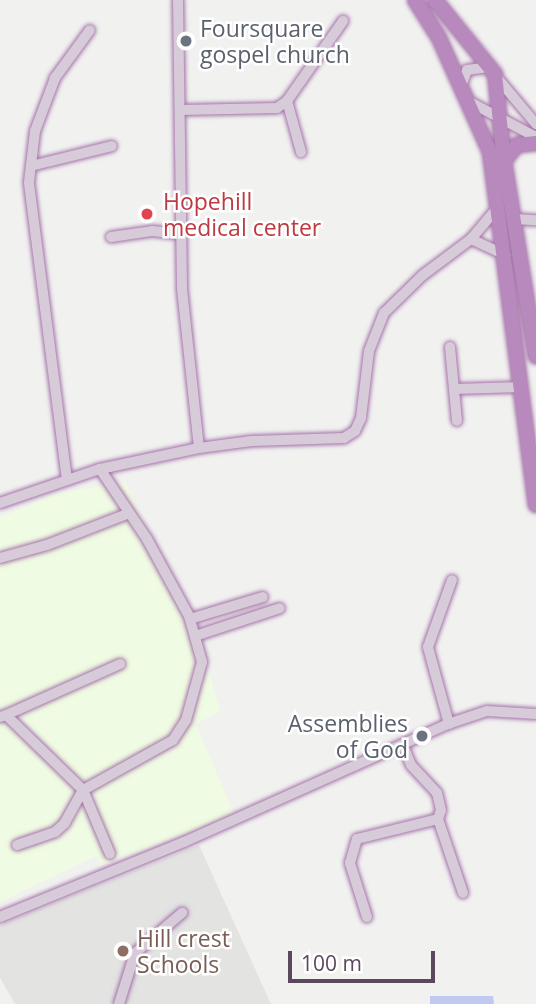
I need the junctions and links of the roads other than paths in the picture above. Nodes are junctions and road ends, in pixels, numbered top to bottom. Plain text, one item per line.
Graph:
1 (178, 0) edge
2 (415, 0) edge
3 (435, 0) edge
4 (343, 21) dead end
5 (90, 30) dead end
6 (493, 70) junction
7 (463, 95) junction
8 (287, 102) junction
9 (181, 110) junction
10 (499, 116) junction
11 (536, 124) edge
12 (536, 137) edge
13 (536, 143) edge
14 (112, 146) dead end
15 (302, 152) dead end
16 (504, 161) junction
17 (31, 166) junction
18 (498, 206) junction
19 (514, 219) junction
20 (536, 220) edge
21 (181, 233) junction
22 (111, 237) dead end
23 (471, 239) junction
24 (505, 255) junction
25 (450, 347) dead end
26 (536, 356) edge
27 (522, 387) junction
28 (454, 390) junction
29 (457, 421) dead end
30 (532, 436) edge
31 (199, 449) junction
32 (100, 469) junction
33 (67, 480) junction
34 (0, 503) edge
35 (536, 505) edge
36 (127, 514) junction
37 (0, 558) edge
38 (452, 580) dead end
39 (264, 597) dead end
40 (280, 608) dead end
41 (190, 619) junction
42 (195, 636) junction
43 (120, 664) dead end
44 (536, 714) edge
45 (3, 716) edge
46 (449, 724) junction
47 (403, 745) junction
48 (83, 790) junction
49 (438, 819) junction
50 (17, 845) dead end
51 (110, 854) dead end
52 (463, 893) dead end
53 (182, 913) dead end
54 (0, 917) edge
55 (367, 917) dead end
56 (119, 1004) edge

1 - 9 street
2 - 7 highway
3 - 6 highway
4 - 8 street
5 - 17 street
6 - 7 street
6 - 10 highway
6 - 11 street
7 - 10 street
7 - 18 highway
8 - 9 street
8 - 15 street
9 - 21 street
10 - 12 street
10 - 16 highway
13 - 16 highway
14 - 17 street
16 - 19 highway
17 - 33 street
18 - 23 street
18 - 24 highway
19 - 20 street
19 - 26 highway
21 - 22 street
21 - 31 street
23 - 24 street
23 - 31 street
24 - 27 highway
25 - 28 street
27 - 28 street
27 - 30 highway
28 - 29 street
30 - 35 highway
31 - 32 street
32 - 33 street
32 - 36 street
33 - 34 street
36 - 37 street
36 - 41 street
38 - 46 street
39 - 41 street
40 - 42 street
41 - 42 street
42 - 48 street
43 - 45 street
44 - 46 street
45 - 48 street
46 - 47 street
47 - 49 street
47 - 54 street
48 - 50 street
48 - 51 street
49 - 52 street
49 - 55 street
53 - 56 street

